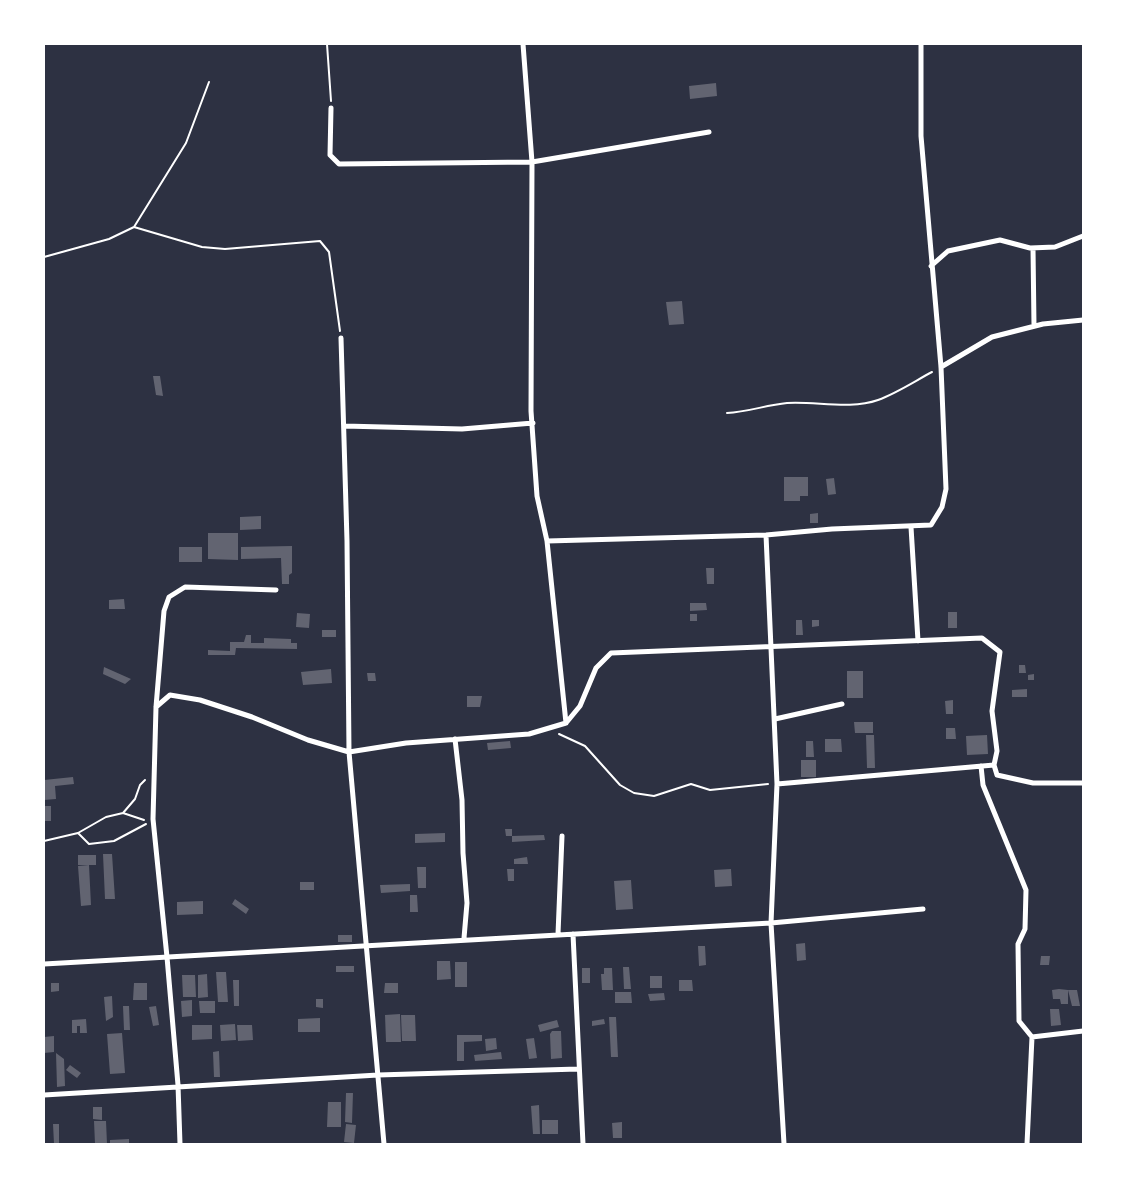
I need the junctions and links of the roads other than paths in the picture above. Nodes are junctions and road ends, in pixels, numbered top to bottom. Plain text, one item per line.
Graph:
1 (523, 44) edge
2 (921, 44) edge
3 (331, 108) road end
4 (709, 132) dead end
5 (532, 162) junction
6 (1083, 236) edge
7 (1033, 248) junction
8 (931, 266) junction
9 (1083, 320) edge
10 (1034, 326) junction
11 (341, 338) road end
12 (941, 367) junction
13 (533, 423) junction
14 (344, 426) junction
15 (911, 527) junction
16 (766, 536) junction
17 (547, 542) junction
18 (276, 590) dead end
19 (918, 641) junction
20 (772, 647) junction
21 (842, 704) dead end
22 (156, 707) junction
23 (775, 719) junction
24 (566, 723) junction
25 (455, 740) junction
26 (349, 752) junction
27 (994, 765) junction
28 (981, 766) junction
29 (778, 784) junction
30 (1083, 784) edge
31 (562, 836) dead end
32 (923, 909) dead end
33 (772, 923) junction
34 (558, 934) junction
35 (573, 934) junction
36 (464, 938) junction
37 (366, 944) junction
38 (167, 957) junction
39 (44, 964) edge
40 (1083, 1031) edge
41 (1032, 1037) junction
42 (578, 1068) junction
43 (378, 1074) junction
44 (178, 1085) junction
45 (44, 1095) edge
46 (180, 1144) edge
47 (384, 1144) edge
48 (583, 1144) edge
49 (784, 1144) edge
50 (1027, 1144) edge

1 - 5 street
2 - 8 street
3 - 5 street
4 - 5 street
5 - 13 street
6 - 7 street
7 - 8 street
7 - 10 street
8 - 12 street
9 - 10 street
10 - 12 street
11 - 14 street
12 - 15 street
13 - 14 street
13 - 17 street
14 - 26 street
15 - 16 street
15 - 19 street
16 - 17 street
16 - 20 street
17 - 24 street
18 - 22 street
19 - 20 street
19 - 27 street
20 - 23 street
20 - 24 street
21 - 23 street
22 - 26 street
22 - 38 street
23 - 29 street
24 - 25 street
25 - 26 street
25 - 36 street
26 - 37 street
27 - 28 street
27 - 30 street
28 - 29 street
28 - 41 street
29 - 33 street
31 - 34 street
32 - 33 street
33 - 35 street
33 - 49 street
34 - 35 street
34 - 36 street
35 - 42 street
36 - 37 street
37 - 38 street
37 - 43 street
38 - 39 street
38 - 44 street
40 - 41 street
41 - 50 street
42 - 43 street
42 - 48 street
43 - 44 street
43 - 47 street
44 - 45 street
44 - 46 street

